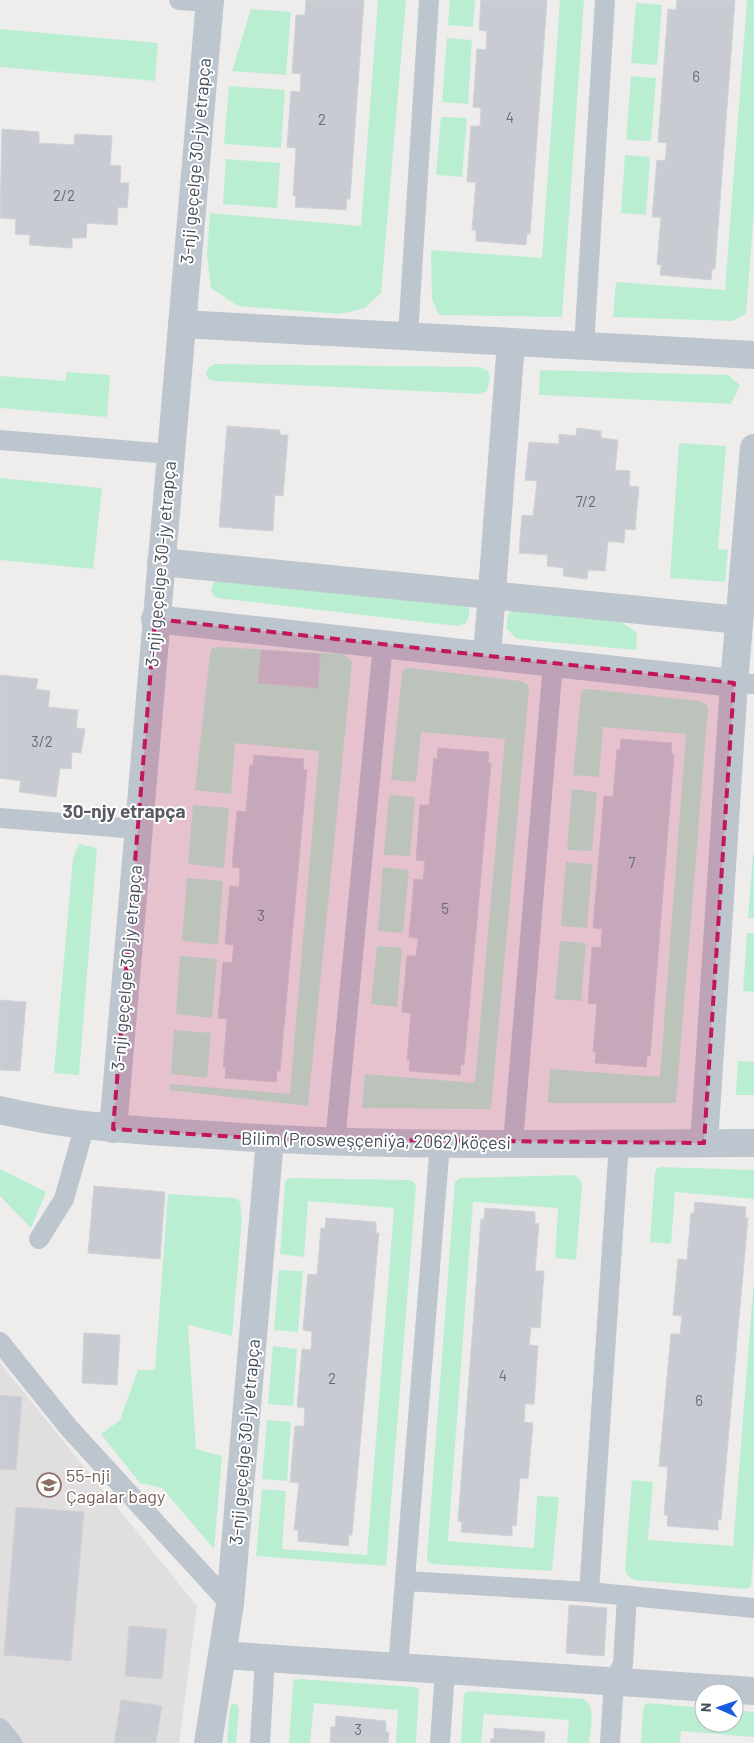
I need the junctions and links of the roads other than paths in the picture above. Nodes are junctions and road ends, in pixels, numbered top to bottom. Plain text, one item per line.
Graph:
1 (179, 0) edge
2 (429, 0) edge
3 (605, 0) edge
4 (209, 1) edge
5 (182, 324) junction
6 (408, 336) junction
7 (511, 342) junction
8 (584, 346) junction
9 (754, 356) edge
10 (0, 440) edge
11 (754, 448) edge
12 (170, 454) junction
13 (161, 562) junction
14 (492, 595) junction
15 (155, 619) junction
16 (739, 620) junction
17 (383, 644) junction
18 (487, 656) junction
19 (553, 663) junction
20 (744, 683) edge
21 (0, 818) edge
22 (138, 829) junction
23 (0, 1110) edge
24 (84, 1125) junction
25 (113, 1129) junction
26 (270, 1139) junction
27 (335, 1142) junction
28 (440, 1143) junction
29 (513, 1143) junction
30 (619, 1143) junction
31 (704, 1143) junction
32 (754, 1143) edge
33 (38, 1239) dead end
34 (0, 1342) edge
35 (406, 1581) junction
36 (589, 1592) junction
37 (627, 1596) junction
38 (230, 1604) junction
39 (754, 1608) edge
40 (222, 1655) junction
41 (265, 1658) junction
42 (398, 1667) junction
43 (446, 1670) junction
44 (614, 1681) junction
45 (754, 1691) edge
46 (0, 1728) edge
47 (12, 1743) edge
48 (208, 1743) edge
49 (260, 1743) edge
50 (440, 1743) edge
51 (610, 1743) edge

1 - 4 lane
2 - 6 lane
3 - 8 lane
4 - 5 street, 3-nji geçelge 30-jy etrapça
5 - 6 street
5 - 12 street, 3-nji geçelge 30-jy etrapça
6 - 7 street
7 - 8 street
7 - 14 street
8 - 9 street
10 - 12 lane
11 - 16 street
12 - 13 street, 3-nji geçelge 30-jy etrapça
13 - 14 street
13 - 15 street, 3-nji geçelge 30-jy etrapça
14 - 16 street
14 - 18 street
15 - 17 street
15 - 22 street, 3-nji geçelge 30-jy etrapça
16 - 20 street
17 - 18 street
17 - 27 lane
18 - 19 street
19 - 20 street
19 - 29 lane
20 - 31 street
21 - 22 lane
22 - 25 street, 3-nji geçelge 30-jy etrapça
23 - 24 street, Bilim (Prosweşçeniýa, 2062) köçesi
24 - 25 street, Bilim (Prosweşçeniýa, 2062) köçesi
24 - 33 lane
25 - 26 street, Bilim (Prosweşçeniýa, 2062) köçesi
26 - 27 street, Bilim (Prosweşçeniýa, 2062) köçesi
26 - 38 street, 3-nji geçelge 30-jy etrapça
27 - 28 street, Bilim (Prosweşçeniýa, 2062) köçesi
28 - 29 street, Bilim (Prosweşçeniýa, 2062) köçesi
28 - 35 lane
29 - 30 street, Bilim (Prosweşçeniýa, 2062) köçesi
30 - 31 street, Bilim (Prosweşçeniýa, 2062) köçesi
30 - 36 lane
31 - 32 street, Bilim (Prosweşçeniýa, 2062) köçesi
34 - 38 lane
35 - 36 lane
35 - 42 lane
36 - 37 lane
37 - 39 lane
37 - 44 lane
38 - 40 street, 3-nji geçelge 30-jy etrapça
40 - 41 street
40 - 48 street, 3-nji geçelge 30-jy etrapça
41 - 42 street
41 - 49 lane
42 - 43 street
43 - 44 street
43 - 50 lane
44 - 45 street
44 - 51 lane
46 - 47 lane

